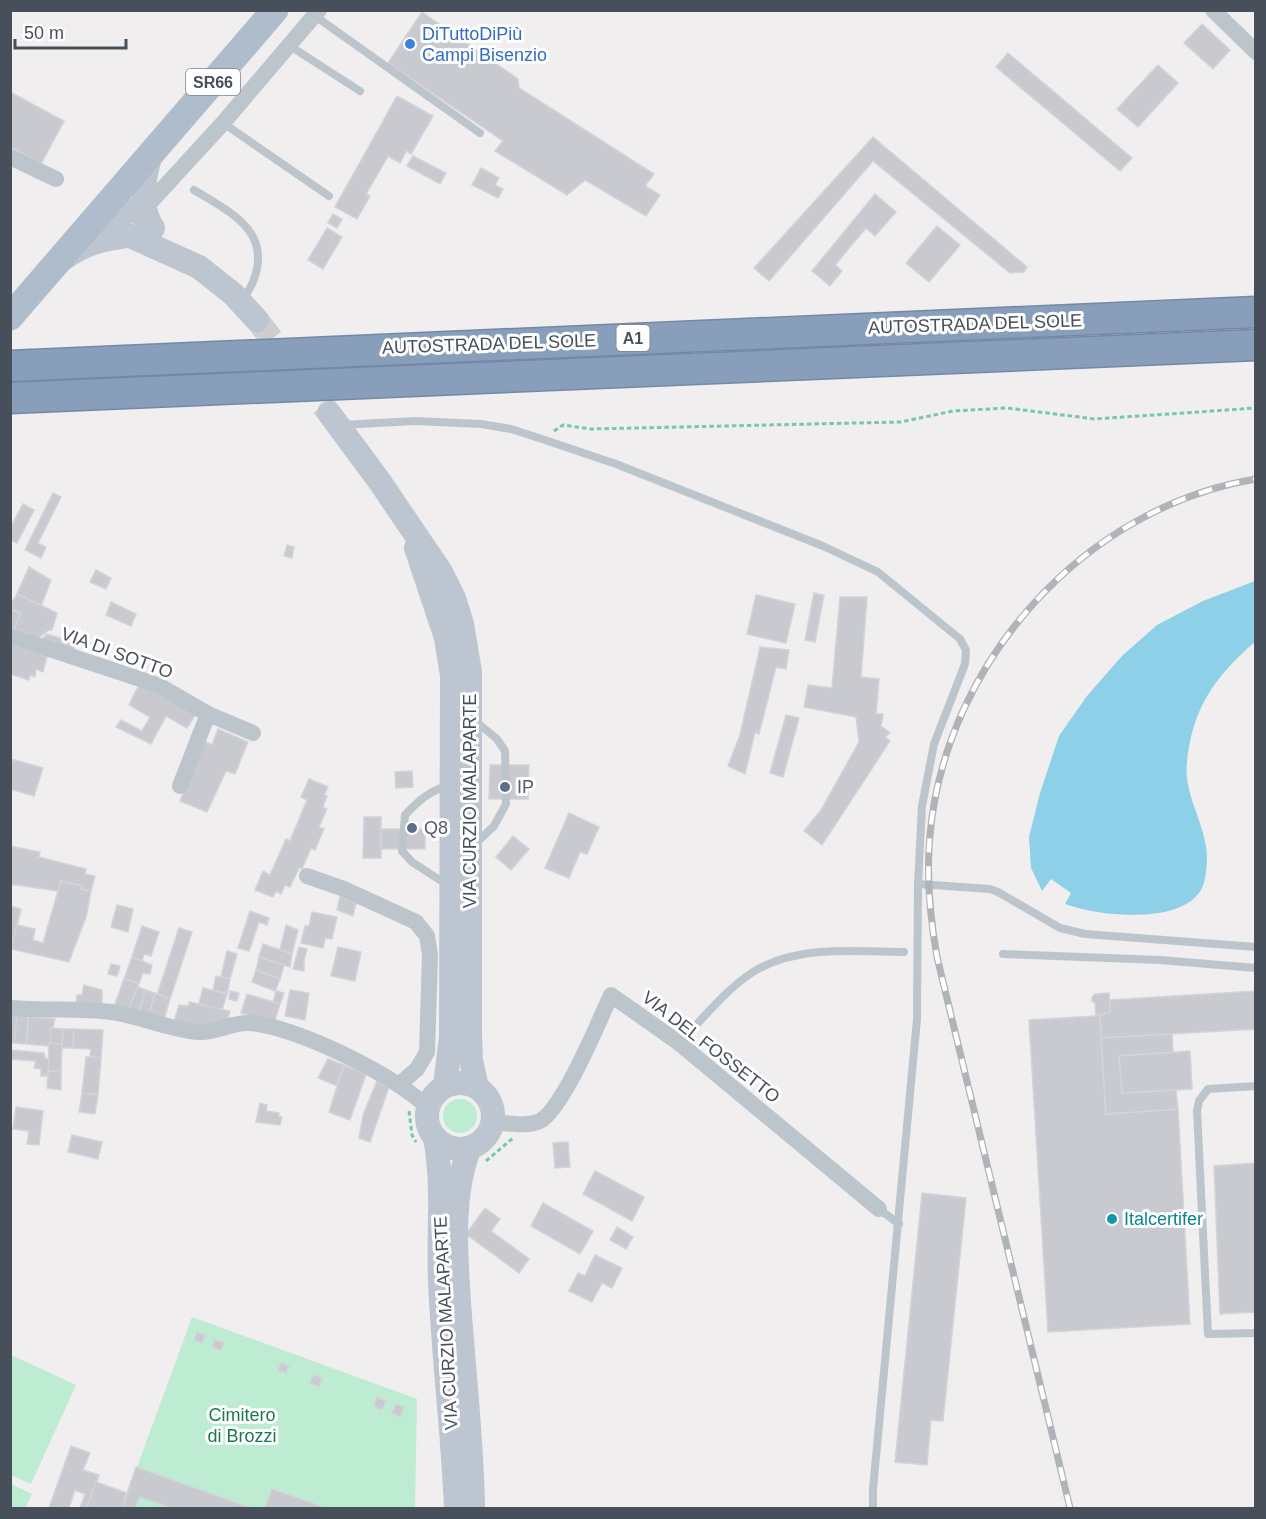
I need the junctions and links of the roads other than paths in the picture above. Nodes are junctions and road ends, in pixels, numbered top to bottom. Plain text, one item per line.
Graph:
1 (276, 10) edge
2 (1213, 10) edge
3 (317, 13) edge
4 (290, 46) junction
5 (1254, 48) edge
6 (360, 91) dead end
7 (223, 123) junction
8 (480, 133) dead end
9 (151, 154) junction
10 (10, 157) edge
11 (56, 179) dead end
12 (194, 190) dead end
13 (329, 196) dead end
14 (105, 207) junction
15 (146, 214) junction
16 (128, 236) junction
17 (172, 255) junction
18 (56, 264) junction
19 (249, 311) joint
20 (1256, 312) edge
21 (10, 317) edge
22 (1256, 345) edge
23 (10, 366) edge
24 (10, 398) edge
25 (333, 419) joint
26 (411, 529) junction
27 (10, 636) edge
28 (208, 714) junction
29 (470, 717) junction
30 (253, 733) dead end
31 (452, 785) junction
32 (180, 786) dead end
33 (470, 849) junction
34 (307, 876) dead end
35 (918, 884) junction
36 (453, 888) junction
37 (1256, 947) edge
38 (904, 952) dead end
39 (1003, 954) dead end
40 (1256, 968) edge
41 (10, 1008) edge
42 (679, 1043) junction
43 (400, 1084) junction
44 (445, 1086) junction
45 (1256, 1086) edge
46 (477, 1087) junction
47 (418, 1105) junction
48 (493, 1122) junction
49 (428, 1144) junction
50 (476, 1156) junction
51 (879, 1209) joint
52 (899, 1224) junction
53 (1256, 1333) edge
54 (456, 1509) edge
55 (473, 1509) edge
56 (873, 1509) edge

1 - 9 main road, SR66
2 - 5 street
3 - 4 street
3 - 8 lane
4 - 6 lane
4 - 7 street
7 - 13 lane
7 - 15 street
9 - 14 main road, SR66
9 - 15 street
10 - 11 street
12 - 19 lane
14 - 15 street
14 - 16 street
14 - 18 main road, SR66
15 - 17 street
16 - 17 street
16 - 18 street
17 - 19 street
18 - 21 main road, SR66
20 - 23 highway, AUTOSTRADA DEL SOLE / A1
22 - 24 highway, AUTOSTRADA DEL SOLE / A1
25 - 26 street, VIA CURZIO MALAPARTE
25 - 35 lane
26 - 29 street, VIA CURZIO MALAPARTE
26 - 31 street, VIA CURZIO MALAPARTE
27 - 28 street, VIA DI SOTTO
28 - 30 street, VIA DI SOTTO
28 - 32 street
29 - 33 street, VIA CURZIO MALAPARTE
29 - 33 lane
31 - 36 street, VIA CURZIO MALAPARTE
31 - 36 lane
33 - 46 street, VIA CURZIO MALAPARTE
34 - 43 street
35 - 37 lane
35 - 52 lane
36 - 44 street, VIA CURZIO MALAPARTE
38 - 42 lane
39 - 40 lane
41 - 43 street
42 - 48 street, VIA DEL FOSSETTO
42 - 51 street, VIA DEL FOSSETTO
43 - 47 street
44 - 46 street
44 - 47 street
45 - 53 lane
46 - 48 street, VIA CURZIO MALAPARTE
47 - 49 street, VIA CURZIO MALAPARTE
48 - 50 street, VIA CURZIO MALAPARTE
49 - 50 street
49 - 54 street, VIA CURZIO MALAPARTE
50 - 55 street, VIA CURZIO MALAPARTE
51 - 52 lane
52 - 56 lane

